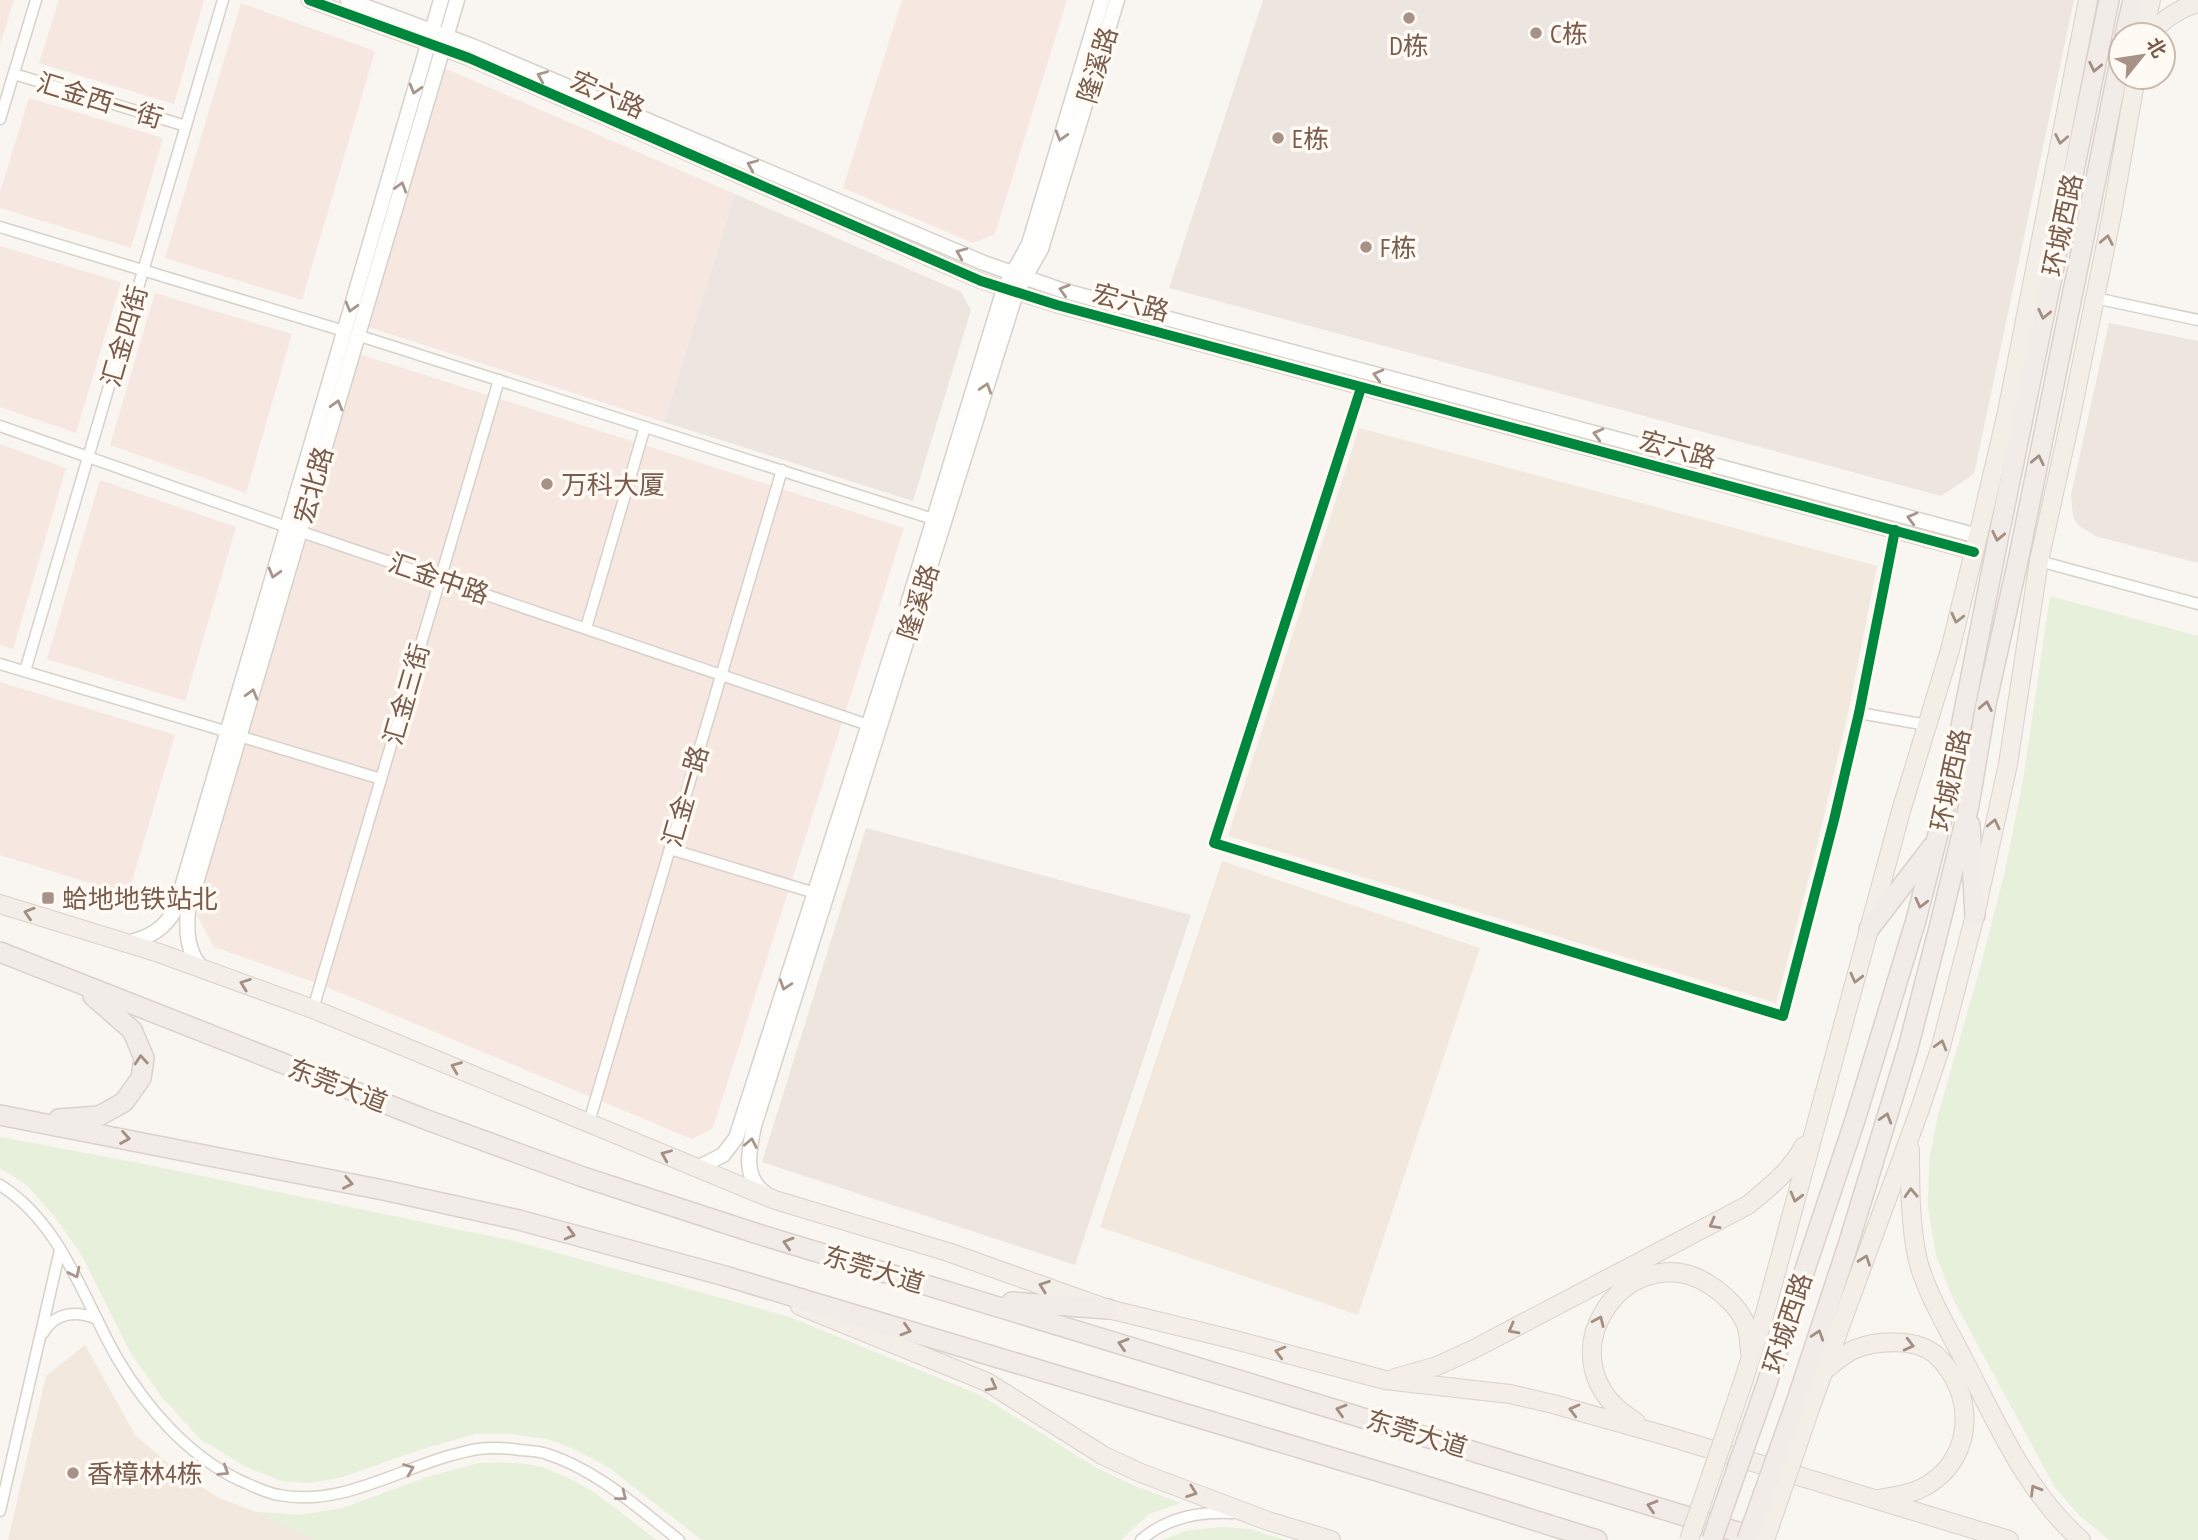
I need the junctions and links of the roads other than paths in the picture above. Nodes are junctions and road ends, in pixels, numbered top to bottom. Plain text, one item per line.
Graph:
1 (37, 0) edge
2 (223, 0) edge
3 (309, 0) edge
4 (348, 0) edge
5 (441, 0) edge
6 (457, 0) edge
7 (1102, 0) edge
8 (1117, 0) edge
9 (2088, 0) edge
10 (2109, 0) edge
11 (2133, 0) edge
12 (2151, 0) edge
13 (2198, 3) edge
14 (2128, 21) edge
15 (2146, 21) edge
16 (2164, 21) edge
17 (437, 39) junction
18 (14, 74) junction
19 (2114, 91) edge
20 (2133, 91) edge
21 (0, 119) edge
22 (186, 126) junction
23 (0, 227) edge
24 (143, 270) junction
25 (1019, 275) junction
26 (1010, 291) junction
27 (2095, 298) junction
28 (2198, 320) edge
29 (351, 333) junction
30 (499, 380) junction
31 (1361, 387) junction
32 (0, 426) edge
33 (645, 427) junction
34 (88, 456) junction
35 (782, 470) junction
36 (933, 519) junction
37 (293, 529) junction
38 (1895, 530) junction
39 (1976, 544) junction
40 (2039, 561) junction
41 (440, 579) junction
42 (2198, 604) edge
43 (586, 628) junction
44 (0, 664) edge
45 (25, 671) junction
46 (721, 674) junction
47 (1858, 713) junction
48 (1927, 725) junction
49 (874, 726) junction
50 (233, 734) junction
51 (381, 779) junction
52 (1969, 805) junction
53 (1937, 840) junction
54 (670, 849) junction
55 (815, 892) junction
56 (0, 905) edge
57 (1975, 915) junction
58 (1868, 929) junction
59 (126, 943) junction
60 (0, 952) edge
61 (203, 969) junction
62 (67, 978) junction
63 (313, 1009) junction
64 (0, 1115) edge
65 (34, 1122) junction
66 (589, 1122) junction
67 (1814, 1127) junction
68 (1910, 1136) junction
69 (696, 1168) junction
70 (0, 1185) edge
71 (775, 1200) junction
72 (60, 1250) junction
73 (725, 1276) junction
74 (972, 1298) junction
75 (1108, 1309) junction
76 (97, 1319) junction
77 (39, 1342) junction
78 (1751, 1358) junction
79 (1825, 1370) junction
80 (1385, 1380) junction
81 (1805, 1401) junction
82 (1654, 1432) junction
83 (1874, 1500) junction
84 (0, 1511) edge
85 (1253, 1515) junction
86 (679, 1540) edge
87 (1141, 1540) edge
88 (1331, 1540) edge
89 (1597, 1540) edge
90 (1689, 1540) edge
91 (1712, 1540) edge
92 (1747, 1540) edge
93 (1765, 1540) edge
94 (2009, 1540) edge
95 (2081, 1540) edge

1 - 18 street
2 - 22 street, 汇金四街
3 - 17 street, 宏六路
4 - 17 street, 宏六路
5 - 17 street, 宏北路
6 - 17 street, 宏北路
7 -> 25 street, 隆溪路
8 - 25 street, 隆溪路
9 -> 39 main road
10 -> 53 highway, 环城西路
11 - 14 highway
12 - 15 main road
13 - 16 main road
25 -> 17 street, 宏六路
17 - 26 street, 宏六路
17 - 29 street, 宏北路
18 - 21 street
18 - 22 street, 汇金西一街
52 -> 19 highway, 环城西路
27 -> 20 main road
22 - 24 street, 汇金四街
23 - 24 street
24 - 29 street
24 - 34 street, 汇金四街
25 - 26 street, 隆溪路
39 -> 25 street, 宏六路
26 - 31 street, 宏六路
26 - 36 street, 隆溪路
49 -> 26 street, 隆溪路
27 - 28 street
27 - 40 main road
29 - 30 street
29 - 37 street, 宏北路
30 - 33 street
30 - 41 street, 汇金三街
31 - 38 street, 宏六路
31 - 47 street
32 - 34 street, 汇金中路
33 - 35 street
33 - 43 street
34 - 37 street, 汇金中路
34 - 45 street, 汇金四街
35 - 36 street
35 - 46 street, 汇金一路
36 - 49 street, 隆溪路
37 - 41 street, 汇金中路
37 - 50 street, 宏北路
38 - 39 street, 宏六路
38 - 47 street
39 -> 48 main road
40 - 42 street
57 -> 40 main road
41 - 43 street, 汇金中路
41 - 51 street, 汇金三街
43 - 46 street, 汇金中路
44 - 45 street
45 - 50 street
46 - 49 street, 汇金中路
46 - 54 street, 汇金一路
47 - 48 street
48 - 58 main road
49 - 55 street, 隆溪路
71 -> 49 street, 隆溪路
50 - 51 street
50 - 59 street, 宏北路
50 - 61 street, 宏北路
51 - 63 street, 汇金三街
52 - 57 highway
81 -> 52 highway, 环城西路
53 - 58 highway
53 -> 91 highway, 环城西路, bridge
54 - 55 street
54 - 66 street, 汇金一路
55 -> 69 street, 隆溪路
59 -> 56 main road
68 -> 57 main road
58 -> 67 main road
59 - 61 main road
60 - 62 highway, 东莞大道
63 -> 61 main road
65 -> 62 highway
74 -> 62 highway, 东莞大道
66 -> 63 main road
64 - 65 highway, 东莞大道
65 -> 73 highway, 东莞大道
69 -> 66 main road
67 -> 78 main road
67 -> 80 main road
79 -> 68 main road
95 -> 68 main road
69 - 71 main road
70 - 72 street
75 -> 71 main road
72 -> 76 street
72 - 77 street
73 -> 85 main road
73 -> 89 highway, 东莞大道
74 - 75 highway
93 -> 74 highway, 东莞大道
80 -> 75 main road
76 - 77 street
76 -> 86 street
77 - 84 street
82 -> 78 main road
78 - 90 main road, bridge
79 - 81 main road
79 -> 83 main road
82 -> 80 main road
81 - 92 highway, 环城西路, bridge
81 - 93 main road, bridge
82 - 83 main road
83 - 94 main road
85 - 87 street
85 - 88 main road

